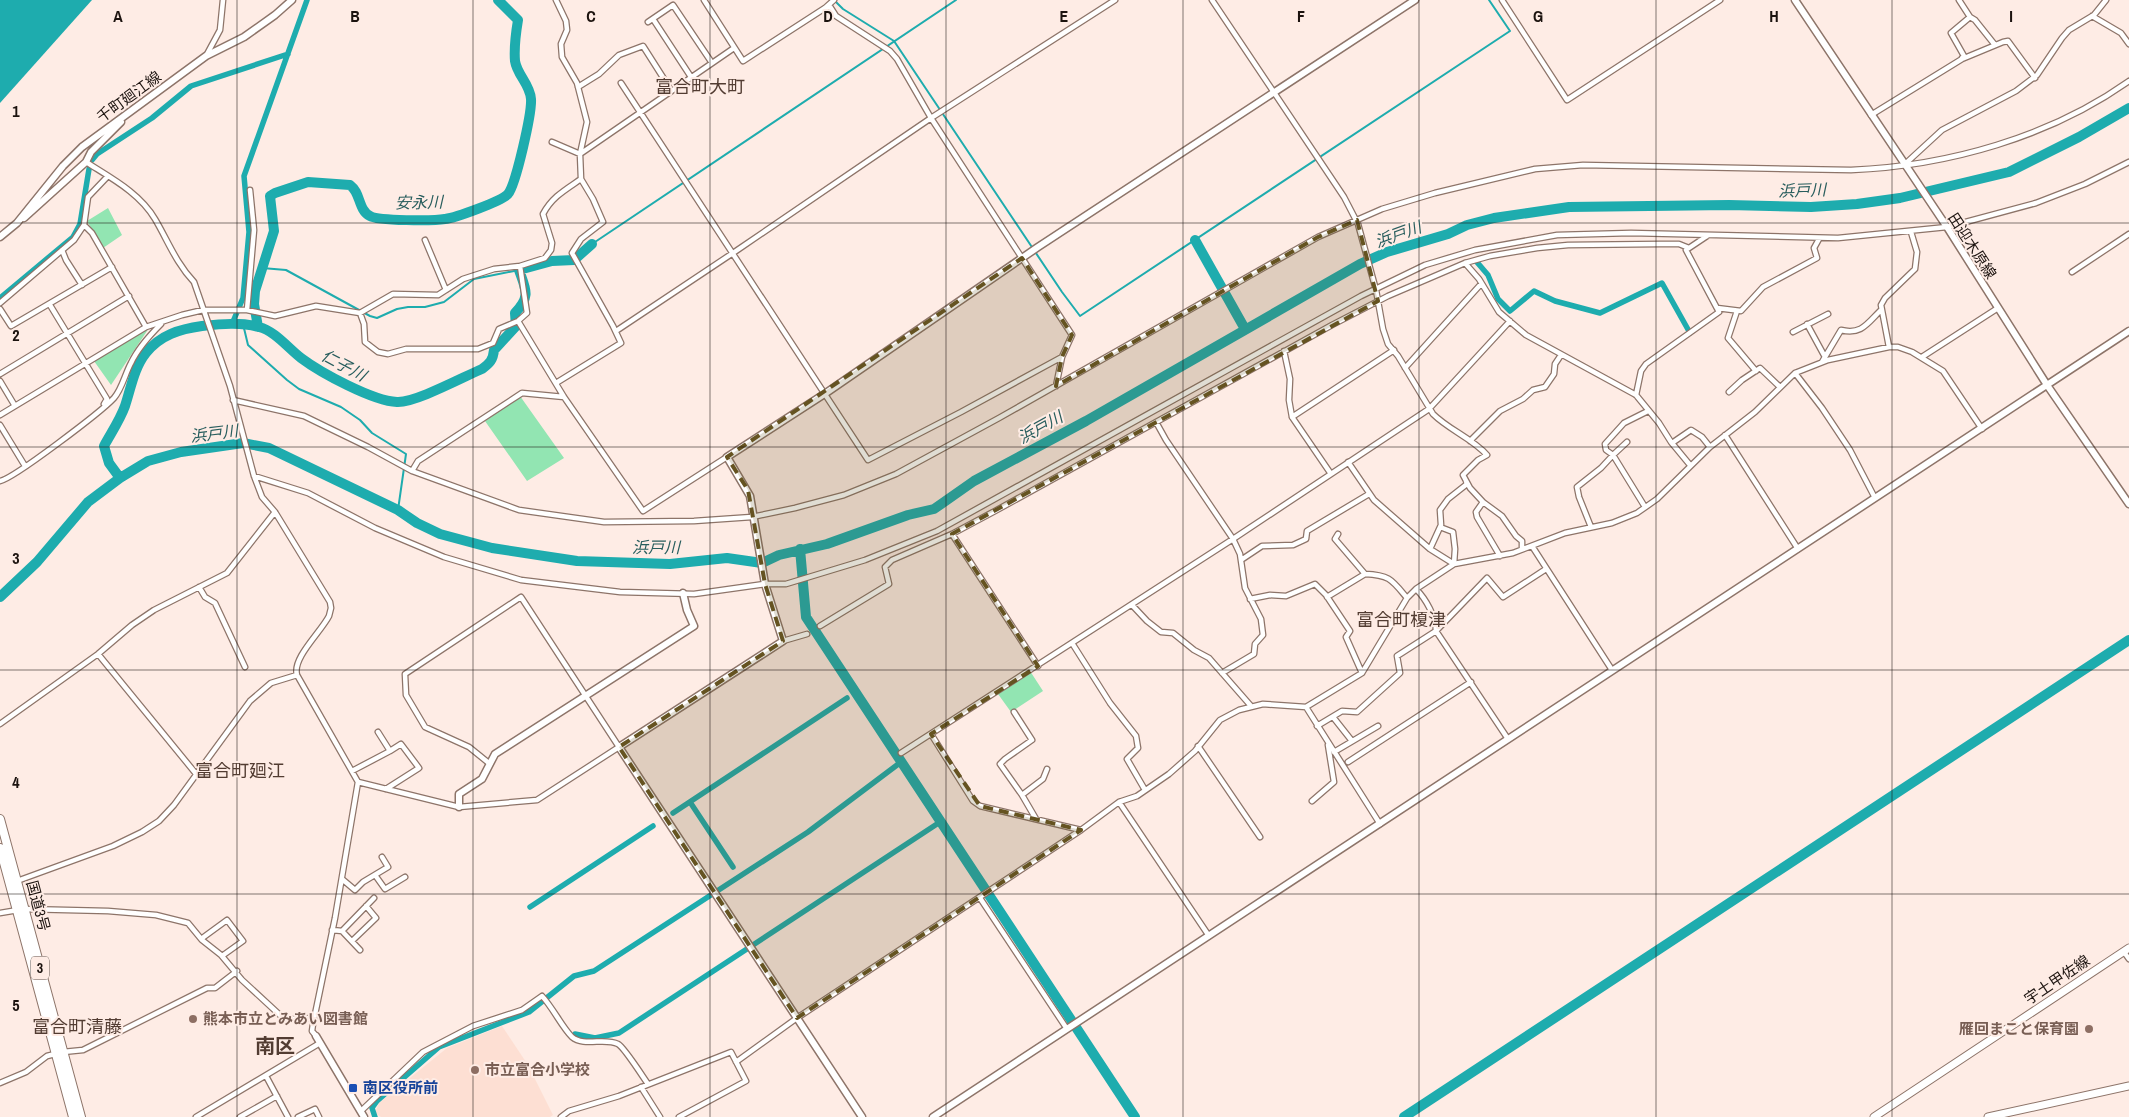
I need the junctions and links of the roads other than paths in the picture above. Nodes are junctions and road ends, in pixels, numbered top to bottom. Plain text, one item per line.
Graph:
1 (223, 0) edge
2 (292, 0) edge
3 (556, 0) edge
4 (704, 0) edge
5 (834, 0) edge
6 (1115, 0) edge
7 (1212, 0) edge
8 (1415, 0) edge
9 (1502, 0) edge
10 (1720, 0) edge
11 (1795, 0) edge
12 (1959, 0) edge
13 (2106, 0) edge
14 (829, 5) junction
15 (2092, 16) junction
16 (1970, 17) junction
17 (653, 19) junction
18 (648, 22) dead end
19 (2129, 44) edge
20 (1995, 45) junction
21 (734, 48) junction
22 (206, 56) junction
23 (1962, 59) junction
24 (712, 63) junction
25 (691, 77) junction
26 (2034, 78) junction
27 (2129, 81) edge
28 (621, 83) dead end
29 (578, 87) junction
30 (671, 90) junction
31 (1274, 92) junction
32 (130, 111) junction
33 (639, 112) junction
34 (1871, 115) junction
35 (931, 118) junction
36 (552, 142) dead end
37 (580, 154) junction
38 (86, 162) junction
39 (2129, 162) edge
40 (1904, 165) junction
41 (108, 176) junction
42 (581, 179) junction
43 (250, 190) dead end
44 (1356, 220) junction
45 (17, 223) junction
46 (84, 224) junction
47 (1946, 227) junction
48 (1911, 232) junction
49 (2129, 234) edge
50 (1708, 236) junction
51 (0, 237) edge
52 (1819, 238) junction
53 (425, 240) dead end
54 (1689, 248) junction
55 (62, 250) junction
56 (733, 254) junction
57 (1024, 257) junction
58 (1466, 263) junction
59 (520, 266) junction
60 (112, 267) junction
61 (2072, 272) dead end
62 (1481, 284) junction
63 (82, 285) junction
64 (446, 290) junction
65 (1376, 290) junction
66 (129, 296) junction
67 (1378, 301) junction
68 (0, 303) edge
69 (50, 305) junction
70 (1718, 308) junction
71 (1998, 308) junction
72 (0, 309) edge
73 (203, 310) junction
74 (247, 310) junction
75 (1737, 311) junction
76 (1880, 311) junction
77 (360, 313) junction
78 (1828, 314) dead end
79 (518, 320) junction
80 (1510, 321) junction
81 (163, 323) junction
82 (1807, 324) junction
83 (146, 327) junction
84 (616, 331) junction
85 (2129, 331) edge
86 (1793, 332) dead end
87 (67, 333) junction
88 (1889, 347) junction
89 (1284, 350) junction
90 (1394, 350) junction
91 (1561, 355) junction
92 (1062, 357) junction
93 (1825, 357) junction
94 (1922, 358) junction
95 (1822, 362) junction
96 (86, 364) junction
97 (1405, 368) junction
98 (1756, 371) junction
99 (1795, 373) junction
100 (0, 374) edge
101 (0, 381) edge
102 (556, 383) junction
103 (2047, 385) junction
104 (1056, 386) junction
105 (1780, 387) junction
106 (1729, 392) dead end
107 (826, 393) junction
108 (1636, 394) junction
109 (564, 397) junction
110 (233, 400) junction
111 (15, 406) junction
112 (101, 408) junction
113 (1429, 409) junction
114 (1648, 410) junction
115 (0, 415) edge
116 (1292, 417) junction
117 (1156, 422) junction
118 (0, 425) edge
119 (1982, 429) junction
120 (1725, 435) junction
121 (1470, 441) junction
122 (1627, 442) dead end
123 (1672, 443) junction
124 (1710, 447) junction
125 (1613, 455) junction
126 (727, 456) junction
127 (1348, 462) junction
128 (1690, 465) junction
129 (24, 466) junction
130 (412, 471) junction
131 (1330, 474) junction
132 (1463, 475) junction
133 (254, 476) junction
134 (0, 481) edge
135 (1370, 494) junction
136 (1875, 498) junction
137 (1483, 502) junction
138 (2129, 504) edge
139 (1645, 507) junction
140 (275, 512) junction
141 (752, 517) junction
142 (1440, 527) junction
143 (1591, 527) junction
144 (952, 534) junction
145 (1338, 534) dead end
146 (1233, 539) junction
147 (1532, 546) junction
148 (1430, 549) junction
149 (1522, 549) junction
150 (1798, 549) junction
151 (1500, 556) junction
152 (1241, 560) junction
153 (1454, 564) junction
154 (1546, 569) junction
155 (1365, 574) junction
156 (765, 584) junction
157 (199, 587) junction
158 (1416, 589) junction
159 (683, 593) junction
160 (1327, 597) junction
161 (1407, 598) junction
162 (1250, 599) junction
163 (1132, 604) junction
164 (820, 626) dead end
165 (1436, 631) junction
166 (807, 634) dead end
167 (783, 640) junction
168 (1072, 644) junction
169 (98, 654) junction
170 (1038, 666) junction
171 (245, 668) dead end
172 (1612, 670) junction
173 (1222, 673) junction
174 (1362, 673) junction
175 (297, 675) junction
176 (1471, 682) junction
177 (586, 697) junction
178 (1250, 706) junction
179 (1306, 707) junction
180 (1014, 712) dead end
181 (1333, 717) junction
182 (0, 724) edge
183 (1317, 726) junction
184 (1378, 726) dead end
185 (378, 732) dead end
186 (931, 734) junction
187 (1508, 739) junction
188 (1352, 741) junction
189 (1328, 744) junction
190 (1198, 746) junction
191 (619, 747) junction
192 (390, 751) junction
193 (1334, 752) junction
194 (901, 753) dead end
195 (1348, 762) dead end
196 (490, 764) junction
197 (1047, 769) dead end
198 (352, 771) junction
199 (197, 775) junction
200 (358, 782) junction
201 (386, 789) junction
202 (1144, 790) junction
203 (1022, 795) junction
204 (1312, 801) dead end
205 (1119, 802) junction
206 (460, 807) junction
207 (0, 818) edge
208 (1036, 819) junction
209 (1380, 824) junction
210 (1081, 830) junction
211 (1260, 837) dead end
212 (0, 848) edge
213 (382, 857) dead end
214 (375, 876) junction
215 (405, 877) dead end
216 (342, 879) junction
217 (18, 881) junction
218 (982, 897) junction
219 (374, 898) dead end
220 (366, 906) junction
221 (20, 910) junction
222 (0, 913) edge
223 (332, 930) junction
224 (342, 931) junction
225 (1209, 936) junction
226 (201, 939) junction
227 (352, 941) junction
228 (360, 950) dead end
229 (2127, 950) edge
230 (222, 956) junction
231 (2129, 959) edge
232 (237, 971) junction
233 (314, 1018) junction
234 (797, 1018) junction
235 (1068, 1028) junction
236 (316, 1036) joint
237 (320, 1043) junction
238 (59, 1053) junction
239 (736, 1062) junction
240 (266, 1076) junction
241 (0, 1083) edge
242 (648, 1084) junction
243 (2129, 1086) edge
244 (641, 1087) junction
245 (277, 1096) junction
246 (362, 1114) edge
247 (73, 1117) edge
248 (81, 1117) edge
249 (196, 1117) edge
250 (240, 1117) edge
251 (288, 1117) edge
252 (298, 1117) edge
253 (319, 1117) edge
254 (561, 1117) edge
255 (660, 1117) edge
256 (679, 1117) edge
257 (862, 1117) edge
258 (934, 1117) edge
259 (1874, 1117) edge
260 (1988, 1117) edge

1 - 22 street
2 - 22 street, 千町廻江線
3 - 29 street
4 - 21 street
5 - 14 street
6 - 35 street
7 - 31 street
8 - 31 street
9 - 10 street
11 - 34 street, 田迎木原線
12 - 16 street
13 - 15 street
14 - 21 street
14 - 35 street
15 - 19 street
15 - 26 street
16 - 20 street
16 - 23 street
17 - 18 street
17 - 24 street
17 - 25 street
20 - 23 street
20 - 26 street
21 - 24 street
22 - 32 street, 千町廻江線
23 - 34 street
24 - 25 street
25 - 30 street
26 - 40 street
27 - 40 street
28 - 33 street
29 - 30 street
29 - 37 street
30 - 33 street
31 - 44 street
31 - 57 street
32 - 38 street
32 - 45 street, 千町廻江線
33 - 37 street
33 - 56 street
34 - 40 street, 田迎木原線
35 - 56 street
35 - 57 street
36 - 37 street
37 - 42 street
38 - 41 street
38 - 45 street
39 - 47 street
40 - 44 street
40 - 47 street, 田迎木原線
41 - 46 street
41 - 73 street
42 - 59 street
42 - 84 street
43 - 74 street
44 - 65 street
44 - 104 street
45 - 51 street, 千町廻江線
46 - 55 street
46 - 60 street
47 - 48 street
47 - 71 street, 田迎木原線
48 - 52 street
48 - 76 street
49 - 61 street
50 - 52 street
50 - 54 street
50 - 65 street
52 - 75 street
53 - 64 street
54 - 58 street
54 - 70 street
55 - 63 street
55 - 68 street
56 - 84 street
56 - 107 street
57 - 92 street
57 - 107 street
58 - 62 street
58 - 67 street
59 - 64 street
59 - 79 street
60 - 63 street
60 - 66 street
62 - 80 street
62 - 97 street
63 - 69 street
64 - 77 street
65 - 67 street
65 - 156 street
66 - 83 street
66 - 87 street
67 - 89 street
67 - 90 street
69 - 72 street
69 - 87 street
70 - 75 street
70 - 108 street
71 - 94 street
71 - 103 street, 田迎木原線
73 - 74 street
73 - 81 street
73 - 110 street
74 - 77 street
75 - 98 street
76 - 88 street
76 - 93 street
77 - 79 street
78 - 82 street
79 - 102 street
80 - 91 street
80 - 113 street
81 - 83 street
81 - 112 street
82 - 86 street
82 - 93 street
83 - 96 street
84 - 102 street
85 - 103 street
87 - 96 street
87 - 100 street
88 - 94 street
88 - 95 street
89 - 116 street
89 - 117 street
90 - 97 street
90 - 116 street
91 - 108 street
91 - 121 street
92 - 104 street
92 - 107 street
93 - 95 street
94 - 119 street
95 - 99 street
96 - 111 street
96 - 112 street
97 - 113 street
98 - 105 street
98 - 106 street
99 - 105 street
99 - 136 street
101 - 111 street
102 - 109 street
103 - 119 street
103 - 138 street, 田迎木原線
104 - 141 street
105 - 120 street
107 - 126 street
108 - 114 street
109 - 126 street
109 - 130 street
110 - 130 street
110 - 133 street
111 - 115 street
112 - 129 street
113 - 121 street
113 - 127 street
114 - 123 street
114 - 125 street
116 - 131 street
117 - 144 street
117 - 146 street
118 - 129 street
119 - 136 street
120 - 124 street
120 - 150 street
121 - 132 street
122 - 125 street
123 - 124 street
123 - 128 street
124 - 128 street
125 - 139 street
125 - 143 street
126 - 141 street
127 - 131 street
127 - 135 street
128 - 139 street
129 - 134 street
130 - 141 street
131 - 146 street
132 - 137 street
132 - 142 street
133 - 140 street
133 - 159 street
135 - 148 street
135 - 152 street
136 - 150 street
137 - 149 street
137 - 151 street
139 - 143 street
140 - 157 street
140 - 175 street
141 - 156 street
142 - 148 street
142 - 153 street
143 - 147 street
144 - 164 street
144 - 170 street
145 - 155 street
146 - 152 street
146 - 163 street
147 - 149 street
147 - 154 street
148 - 153 street
149 - 151 street
150 - 172 street
151 - 153 street
152 - 162 street
153 - 158 street
154 - 165 street
154 - 172 street
155 - 160 street
155 - 161 street
156 - 159 street
156 - 167 street
157 - 169 street
157 - 171 street
158 - 161 street
158 - 165 street
159 - 177 street
160 - 162 street
160 - 174 street
161 - 174 street
162 - 173 street
163 - 168 street
163 - 173 street
165 - 176 street
165 - 181 street
166 - 167 street
167 - 191 street
168 - 170 street
168 - 202 street
169 - 182 street
169 - 199 street
170 - 186 street
172 - 187 street
173 - 178 street
174 - 179 street
175 - 198 street
175 - 199 street
176 - 187 street
176 - 195 street
177 - 191 street
177 - 196 street
177 - 196 street
178 - 179 street
178 - 190 street
179 - 183 street
180 - 203 street
181 - 183 street
181 - 188 street
183 - 189 street
184 - 188 street
185 - 192 street
186 - 194 street
186 - 208 street
187 - 209 street
188 - 193 street
189 - 193 street
189 - 204 street
190 - 202 street
190 - 211 street
191 - 206 street
191 - 234 street
192 - 198 street
192 - 201 street
193 - 209 street
196 - 206 street
197 - 203 street
198 - 200 street
199 - 217 street
200 - 201 street
200 - 216 street
201 - 206 street
202 - 205 street
203 - 208 street
205 - 210 street
205 - 225 street
207 - 217 highway, 国道3号 / 3
208 - 210 street
209 - 225 street
210 - 218 street
212 - 221 highway, 国道3号 / 3
213 - 214 street
214 - 215 street
214 - 216 street
216 - 223 street
217 - 221 highway, 国道3号 / 3
218 - 234 street
218 - 235 street
219 - 220 street
220 - 224 street
220 - 227 street
221 - 222 street
221 - 226 street
221 - 238 highway, 国道3号 / 3
223 - 224 street
223 - 233 street
224 - 227 street
225 - 235 street
226 - 230 street
226 - 230 street
227 - 228 street
229 - 231 street
229 - 259 main road, 宇土甲佐線
230 - 232 street
232 - 233 street
232 - 238 street
233 - 236 street
234 - 239 street
234 - 257 street
235 - 258 street
236 - 237 street
237 - 240 street
237 - 246 street
238 - 241 street
238 - 247 highway, 国道3号 / 3
238 - 248 highway, 国道3号 / 3
239 - 242 street
239 - 256 street
240 - 245 street
240 - 249 street
242 - 244 street
242 - 246 street
243 - 260 main road
244 - 254 street
244 - 255 street
245 - 250 street
245 - 251 street
252 - 253 street

